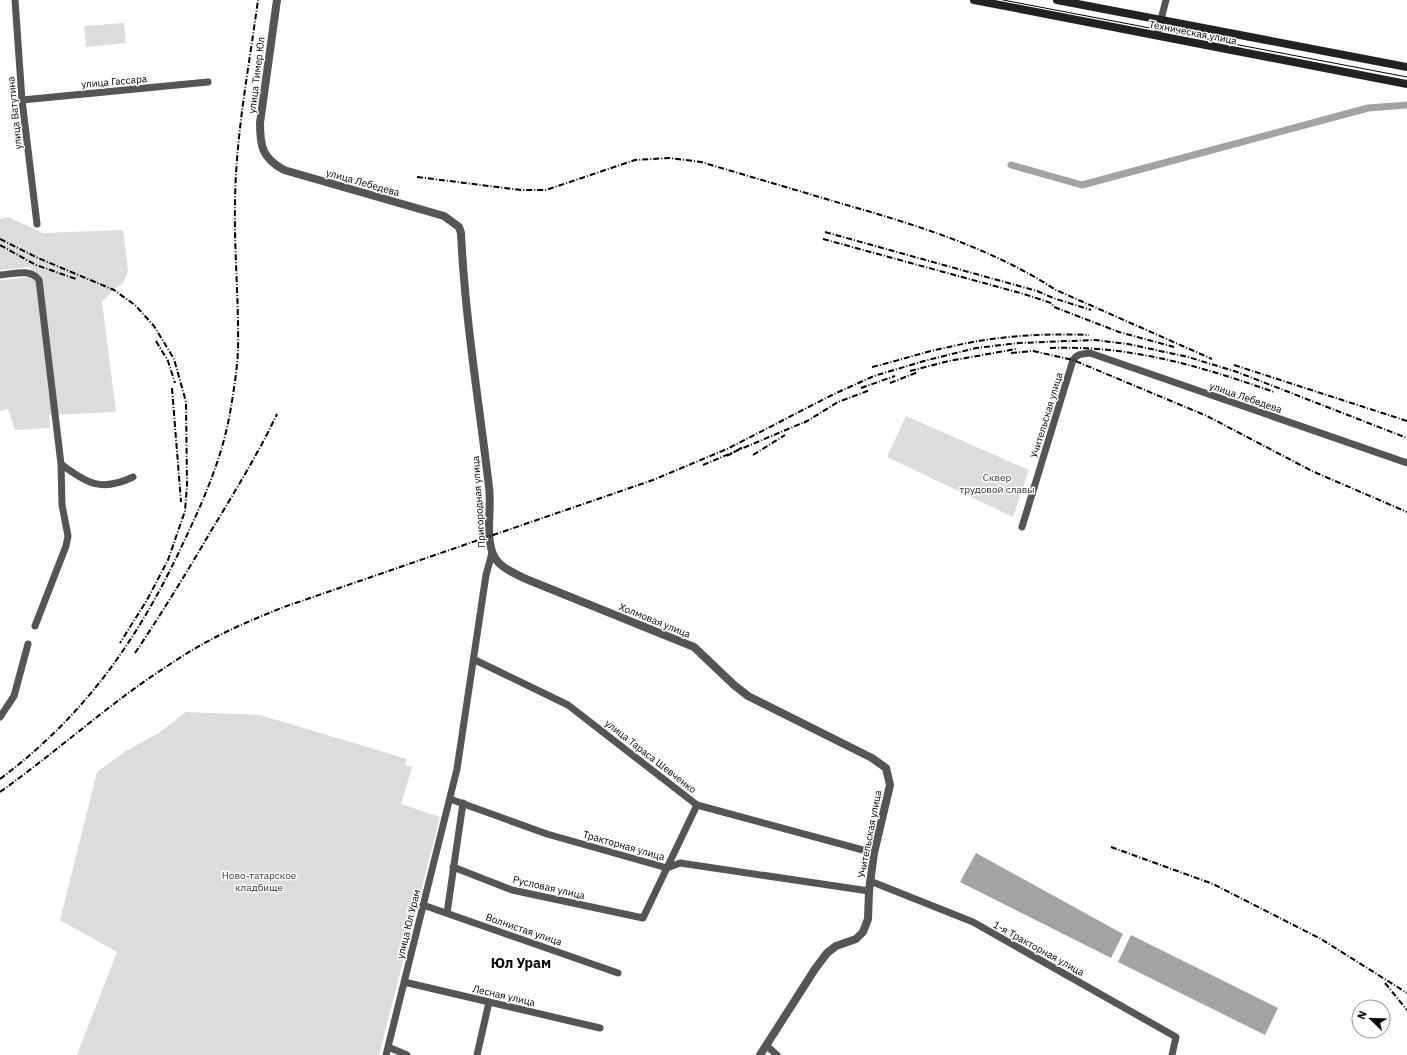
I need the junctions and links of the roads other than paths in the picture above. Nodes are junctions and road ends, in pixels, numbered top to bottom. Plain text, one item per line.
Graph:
1 (15, 0) edge
2 (277, 0) edge
3 (974, 0) edge
4 (1057, 0) edge
5 (1163, 1) edge
6 (1161, 19) junction
7 (1157, 35) junction
8 (1407, 67) edge
9 (208, 82) dead end
10 (1407, 84) edge
11 (22, 100) junction
12 (264, 153) joint
13 (37, 224) dead end
14 (459, 227) joint
15 (0, 275) edge
16 (1077, 355) joint
17 (1407, 463) edge
18 (61, 464) junction
19 (133, 477) dead end
20 (1022, 526) dead end
21 (492, 553) junction
22 (35, 626) dead end
23 (28, 644) dead end
24 (475, 660) junction
25 (1, 713) edge
26 (886, 768) joint
27 (450, 798) junction
28 (463, 803) junction
29 (697, 805) junction
30 (874, 853) junction
31 (453, 867) junction
32 (667, 868) junction
33 (870, 881) junction
34 (869, 891) junction
35 (423, 905) junction
36 (447, 913) junction
37 (618, 973) dead end
38 (404, 982) junction
39 (489, 1002) junction
40 (600, 1028) dead end
41 (766, 1045) junction
42 (388, 1047) junction
43 (386, 1055) edge
44 (407, 1055) edge
45 (477, 1055) edge
46 (760, 1055) edge
47 (777, 1055) edge
48 (1172, 1055) edge

1 - 11 street, улица Ватутина
2 - 12 street, улица Тимер Юл
3 - 7 main road, Техническая улица
4 - 6 main road, Техническая улица
5 - 6 street
6 - 7 street
6 - 8 main road, Техническая улица
7 - 10 main road, Техническая улица
9 - 11 street, улица Гассара
11 - 13 street, улица Ватутина
12 - 14 street, улица Лебедева
14 - 21 street, Пригородная улица
15 - 18 street
16 - 17 street, улица Лебедева
16 - 20 street, Учительская улица
18 - 19 street
18 - 22 street
21 - 24 street, Пригородная улица
21 - 26 street, Холмовая улица
23 - 25 street
24 - 27 street, Пригородная улица
24 - 29 street, улица Тараса Шевченко
26 - 30 street, Учительская улица
27 - 28 street, Тракторная улица
27 - 35 street, улица Юл Урам
28 - 31 street
28 - 32 street, Тракторная улица
29 - 30 street, улица Тараса Шевченко
29 - 32 street
30 - 33 street, Учительская улица
31 - 32 street, Русловая улица
31 - 36 street
32 - 34 street, Тракторная улица
33 - 34 street, Учительская улица
33 - 48 street, 1-я Тракторная улица
34 - 41 street, Учительская улица
35 - 36 street, Волнистая улица
35 - 38 street, улица Юл Урам
36 - 37 street, Волнистая улица
38 - 39 street, Лесная улица
38 - 42 street, улица Юл Урам
39 - 40 street, Лесная улица
39 - 45 street
41 - 46 street, Учительская улица
41 - 47 street
42 - 43 street, улица Юл Урам
42 - 44 street

